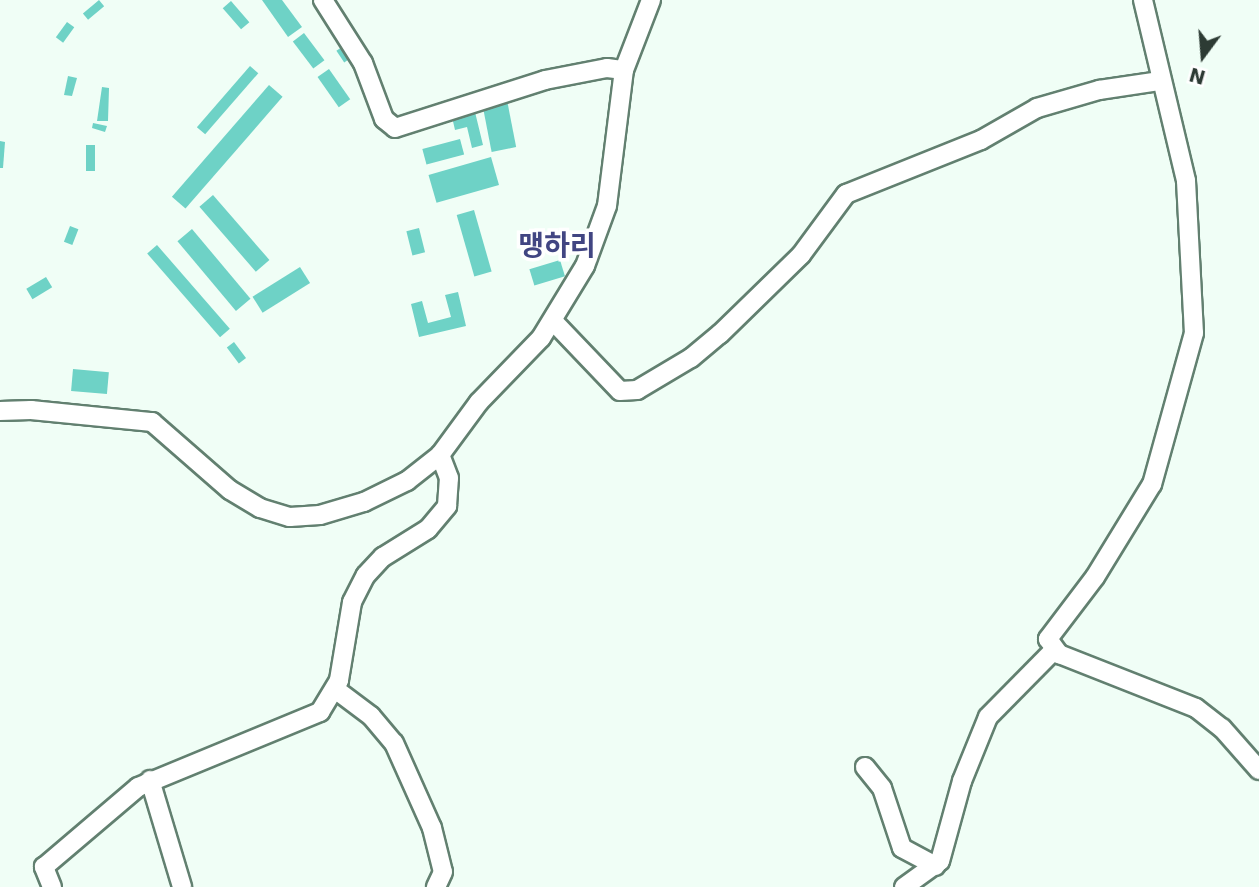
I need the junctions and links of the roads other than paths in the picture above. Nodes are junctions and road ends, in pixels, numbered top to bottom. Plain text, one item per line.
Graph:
1 (323, 0) edge
2 (651, 0) edge
3 (1143, 0) edge
4 (624, 70) junction
5 (1160, 80) junction
6 (554, 322) junction
7 (0, 411) edge
8 (440, 455) junction
9 (1053, 651) junction
10 (335, 690) junction
11 (865, 767) dead end
12 (1259, 770) edge
13 (150, 780) junction
14 (936, 866) junction
15 (52, 887) edge
16 (182, 887) edge
17 (436, 887) edge
18 (904, 887) edge

1 - 4 street
2 - 4 street
3 - 5 street
4 - 6 street
5 - 6 street
5 - 9 street
6 - 8 street
7 - 8 street
8 - 10 street
9 - 12 street
9 - 14 street
10 - 13 street
10 - 17 street
11 - 14 street
13 - 15 street
13 - 16 street
14 - 18 street

